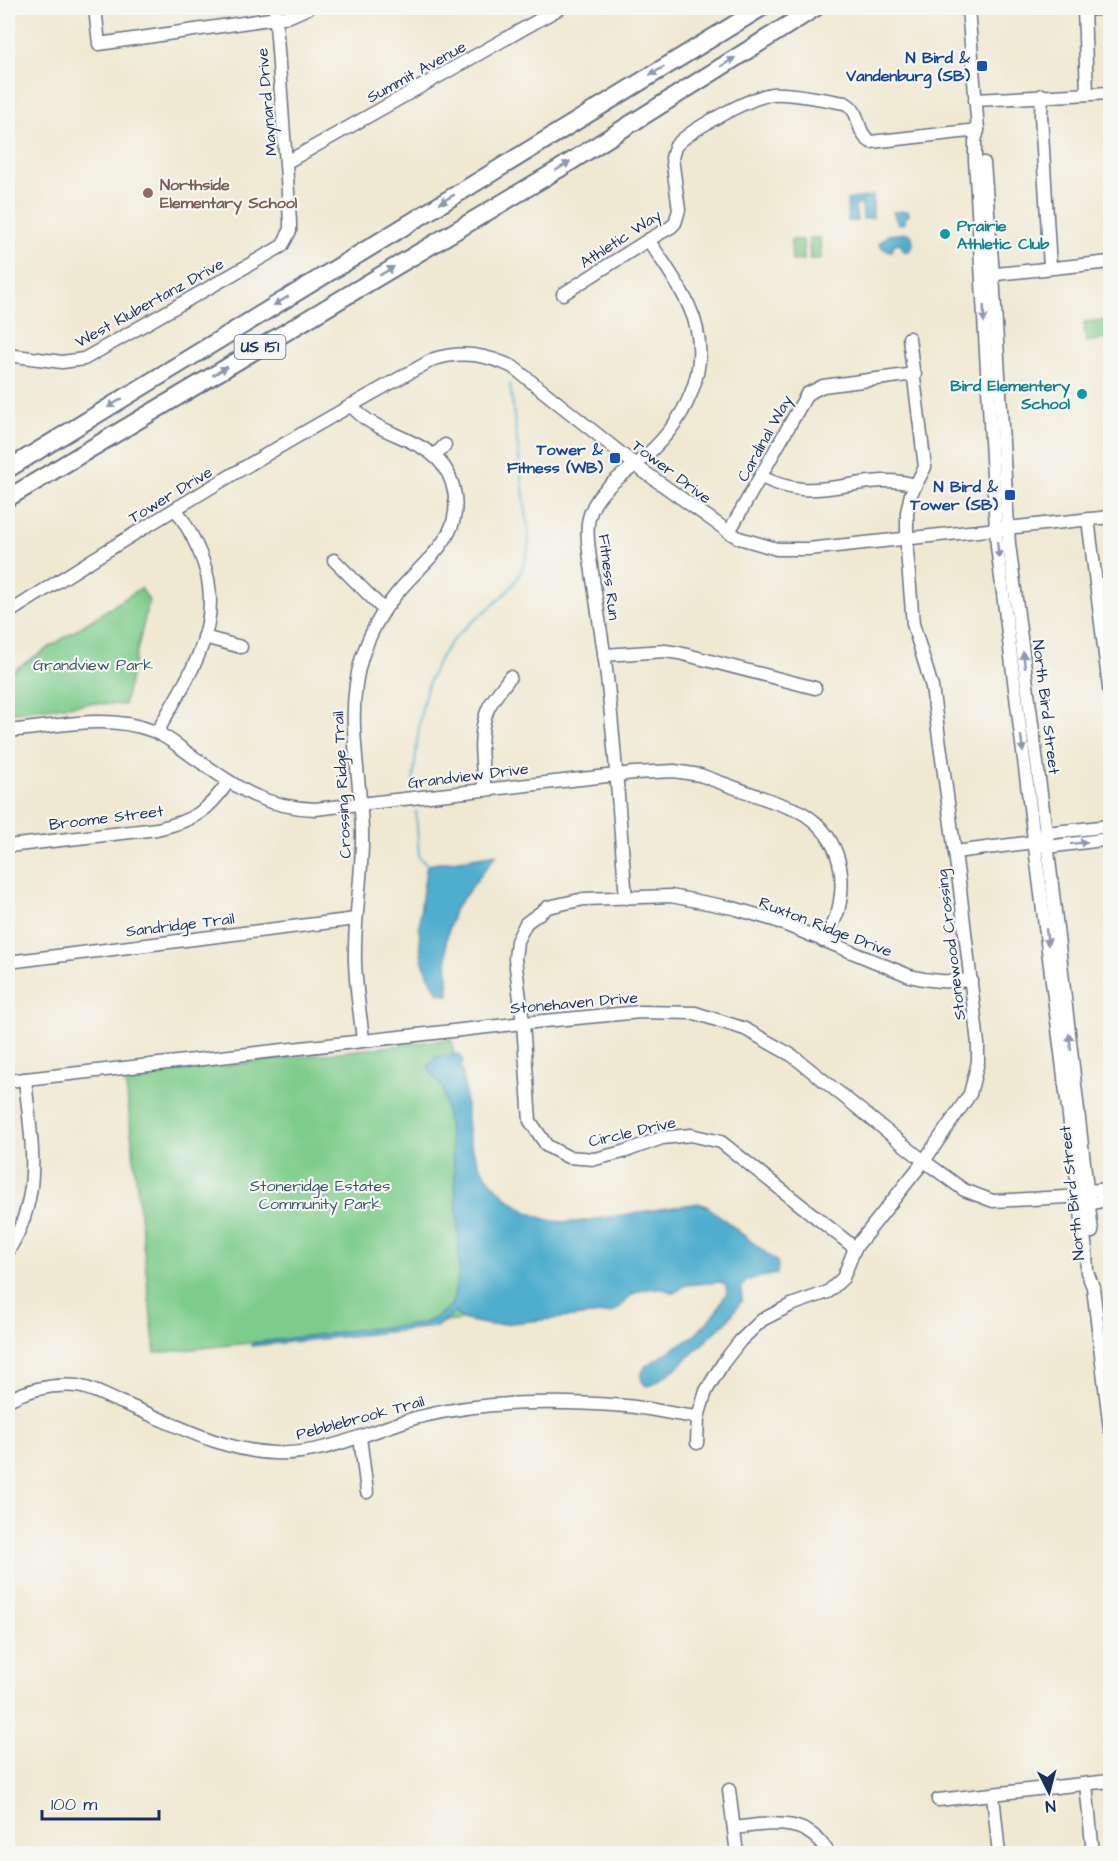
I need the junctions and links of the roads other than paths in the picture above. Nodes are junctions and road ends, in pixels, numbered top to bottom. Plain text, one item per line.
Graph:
1 (95, 8) edge
2 (308, 8) edge
3 (560, 8) edge
4 (761, 8) edge
5 (815, 8) edge
6 (968, 8) edge
7 (1110, 8) edge
8 (1084, 9) edge
9 (275, 13) edge
10 (1110, 93) edge
11 (1087, 94) junction
12 (1042, 95) junction
13 (975, 100) junction
14 (978, 130) junction
15 (287, 162) junction
16 (648, 240) junction
17 (267, 256) joint
18 (1110, 262) edge
19 (1050, 268) junction
20 (988, 275) junction
21 (563, 294) dead end
22 (909, 338) dead end
23 (8, 355) edge
24 (915, 374) junction
25 (193, 387) junction
26 (351, 405) junction
27 (93, 416) junction
28 (445, 445) dead end
29 (435, 455) junction
30 (8, 464) edge
31 (636, 465) junction
32 (8, 469) edge
33 (761, 477) junction
34 (915, 484) junction
35 (8, 498) edge
36 (176, 509) junction
37 (8, 512) edge
38 (1110, 518) edge
39 (1088, 519) junction
40 (1002, 529) junction
41 (729, 532) junction
42 (907, 539) junction
43 (334, 560) dead end
44 (384, 610) junction
45 (8, 613) edge
46 (204, 637) junction
47 (1107, 643) edge
48 (241, 647) dead end
49 (604, 655) junction
50 (510, 677) dead end
51 (815, 688) dead end
52 (1110, 695) edge
53 (8, 731) edge
54 (158, 733) junction
55 (616, 775) junction
56 (228, 782) junction
57 (484, 790) junction
58 (361, 804) junction
59 (1110, 826) edge
60 (1046, 833) junction
61 (1110, 839) edge
62 (1034, 842) junction
63 (8, 846) edge
64 (1047, 847) junction
65 (955, 852) junction
66 (626, 898) junction
67 (356, 919) junction
68 (823, 941) junction
69 (8, 962) edge
70 (971, 980) junction
71 (523, 1023) junction
72 (363, 1040) junction
73 (25, 1079) junction
74 (8, 1081) edge
75 (924, 1161) junction
76 (1110, 1189) edge
77 (1086, 1196) junction
78 (1110, 1200) edge
79 (855, 1248) junction
80 (8, 1251) edge
81 (8, 1400) edge
82 (698, 1418) junction
83 (1110, 1429) edge
84 (360, 1437) junction
85 (697, 1443) dead end
86 (367, 1492) dead end
87 (1110, 1781) edge
88 (1086, 1784) junction
89 (729, 1790) dead end
90 (993, 1795) junction
91 (938, 1800) dead end
92 (734, 1828) junction
93 (736, 1854) edge
94 (829, 1854) edge
95 (999, 1854) edge
96 (1093, 1854) edge

1 - 9 street
2 - 9 street
3 - 15 street, Summit Avenue
4 -> 27 highway, US 151
25 -> 5 highway, US 151
6 - 13 street, North Bird Street
7 - 8 street
8 - 11 street
9 - 15 street, Maynard Drive
10 - 11 street
11 - 12 street
12 - 13 street
12 - 19 street
13 - 14 street, North Bird Street
14 - 16 street, Athletic Way
14 - 20 street, North Bird Street
15 - 17 street, Maynard Drive
16 - 21 street, Athletic Way
16 - 31 street, Fitness Run
17 - 23 street, West Klubertanz Drive
18 - 19 street
19 - 20 street
20 - 40 street, North Bird Street
22 - 24 street, Stonewood Crossing
24 - 33 street, Cardinal Way
24 - 34 street, Stonewood Crossing
25 - 35 highway, US 151
25 - 37 highway
26 - 29 street
26 - 31 street, Tower Drive
26 - 36 street, Tower Drive
27 - 30 highway
27 - 32 highway, US 151
28 - 29 street
29 - 44 street, Crossing Ridge Trail
31 - 41 street, Tower Drive
31 - 49 street, Fitness Run
33 - 34 street
33 - 41 street, Cardinal Way
34 - 42 street, Stonewood Crossing
36 - 45 street, Tower Drive
36 - 46 street
38 - 39 street, Tower Drive
39 - 40 street, Tower Drive
39 - 47 street
40 - 42 street, Tower Drive
60 -> 40 street, North Bird Street
40 -> 62 street, North Bird Street
41 - 42 street, Tower Drive
42 - 65 street, Stonewood Crossing
43 - 44 street
44 - 58 street, Crossing Ridge Trail
46 - 48 street
46 - 54 street
47 - 52 street
49 - 51 street
49 - 55 street, Fitness Run
50 - 57 street
53 - 54 street, Grandview Drive
54 - 56 street, Grandview Drive
55 - 57 street, Grandview Drive
55 - 66 street, Fitness Run
55 - 68 street, Grandview Drive
56 - 58 street, Grandview Drive
56 - 63 street, Broome Street
57 - 58 street, Grandview Drive
58 - 67 street, Crossing Ridge Trail
59 - 60 street
60 - 62 street
60 - 64 street, North Bird Street
64 -> 61 street
62 - 64 street
62 - 65 street
62 -> 77 street, North Bird Street
77 -> 64 street, North Bird Street
65 - 70 street, Stonewood Crossing
66 - 68 street, Ruxton Ridge Drive
66 - 71 street, Ruxton Ridge Drive
67 - 69 street, Sandridge Trail
67 - 72 street, Crossing Ridge Trail
68 - 70 street, Ruxton Ridge Drive
70 - 75 street, Stonewood Crossing
71 - 72 street, Stonehaven Drive
71 - 75 street, Stonehaven Drive
71 - 79 street, Circle Drive
72 - 73 street, Stonehaven Drive
73 - 74 street, Stonehaven Drive
73 - 80 street
75 - 77 street, Stonehaven Drive
75 - 79 street, Stonewood Crossing
76 - 77 street, Stonehaven Drive
77 - 78 street, Stonehaven Drive
77 - 83 street, North Bird Street
79 - 82 street, Stonewood Crossing
81 - 84 street, Pebblebrook Trail
82 - 84 street, Pebblebrook Trail
82 - 85 street, Stonewood Crossing
84 - 86 street
87 - 88 street
88 - 90 street
88 - 96 street
89 - 92 street
90 - 91 street
90 - 95 street
92 - 93 street
92 - 94 street

